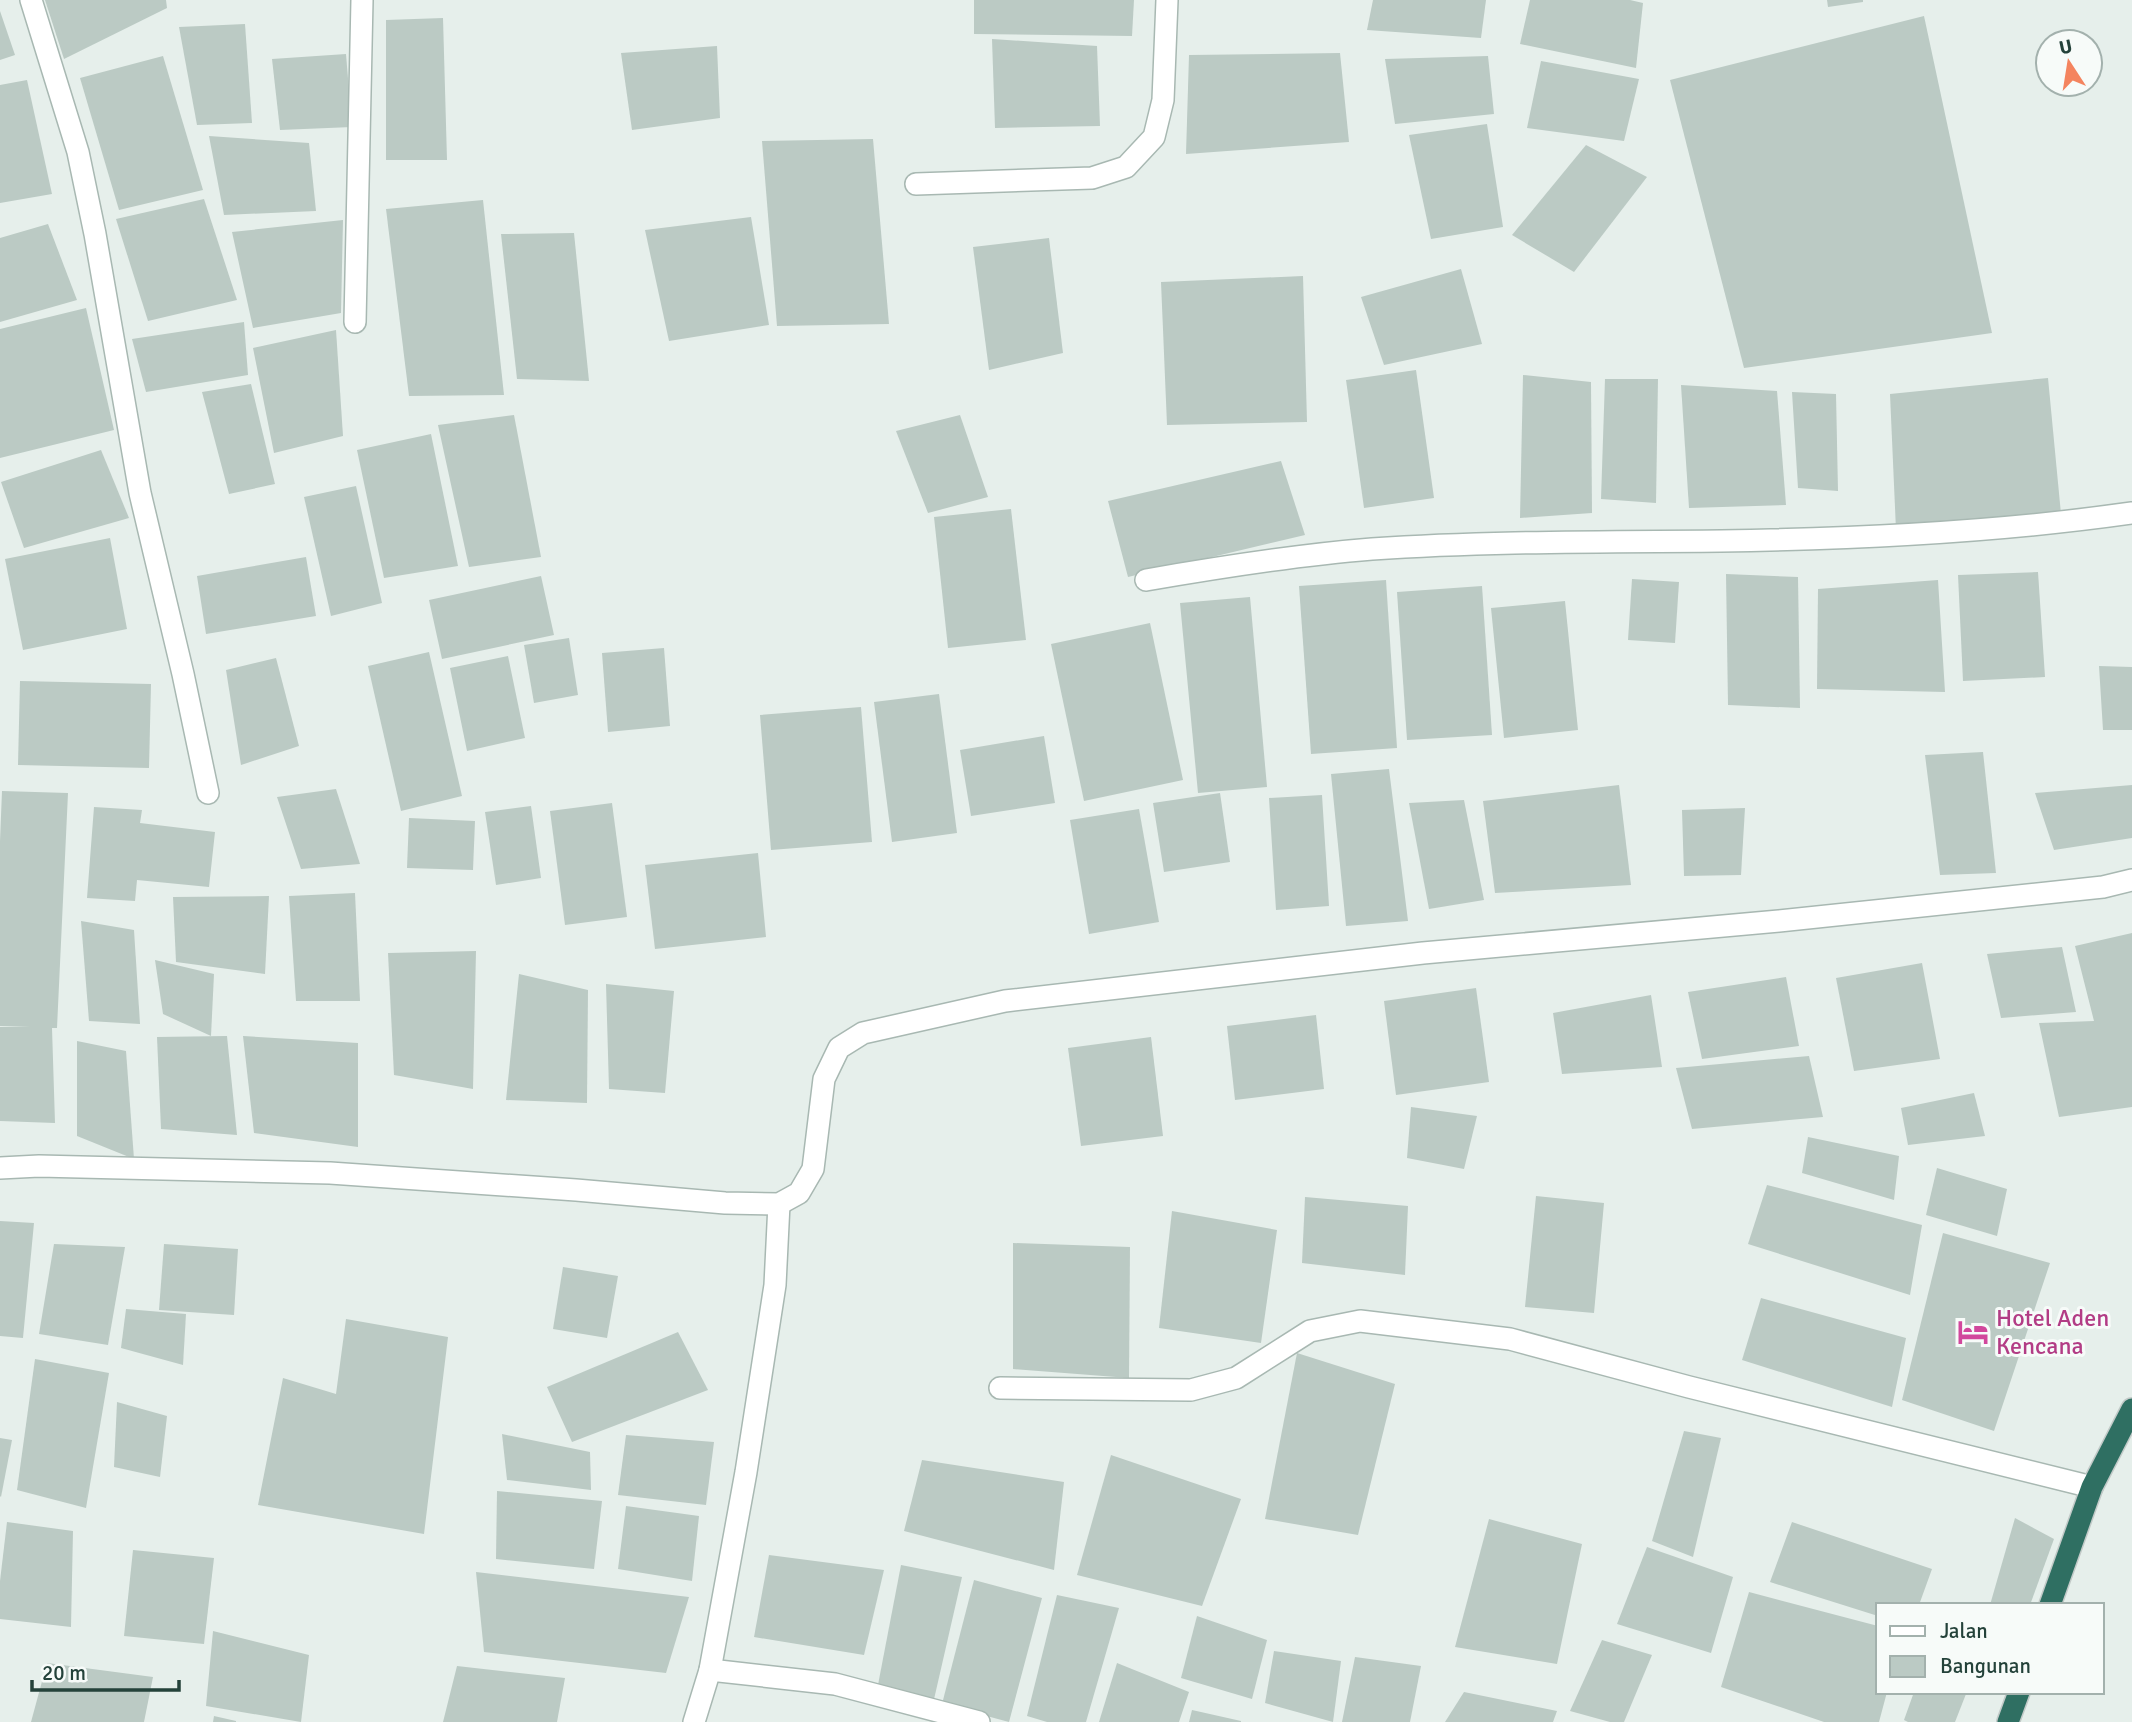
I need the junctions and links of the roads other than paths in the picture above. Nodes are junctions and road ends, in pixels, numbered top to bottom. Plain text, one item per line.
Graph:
1 (31, 0) edge
2 (362, 0) edge
3 (1167, 0) edge
4 (916, 184) dead end
5 (355, 322) dead end
6 (2132, 513) edge
7 (1146, 580) dead end
8 (208, 793) dead end
9 (2132, 880) edge
10 (0, 1168) edge
11 (779, 1204) junction
12 (1000, 1388) dead end
13 (2132, 1409) edge
14 (2092, 1487) junction
15 (2051, 1603) edge
16 (710, 1670) junction
17 (2018, 1694) edge
18 (694, 1722) edge
19 (979, 1722) edge
20 (2008, 1722) edge

1 - 8 street
2 - 5 street
3 - 4 street
6 - 7 street
9 - 11 street
10 - 11 street
11 - 16 street
12 - 14 street
13 - 14 highway
14 - 15 highway
16 - 18 street
16 - 19 street
17 - 20 highway

